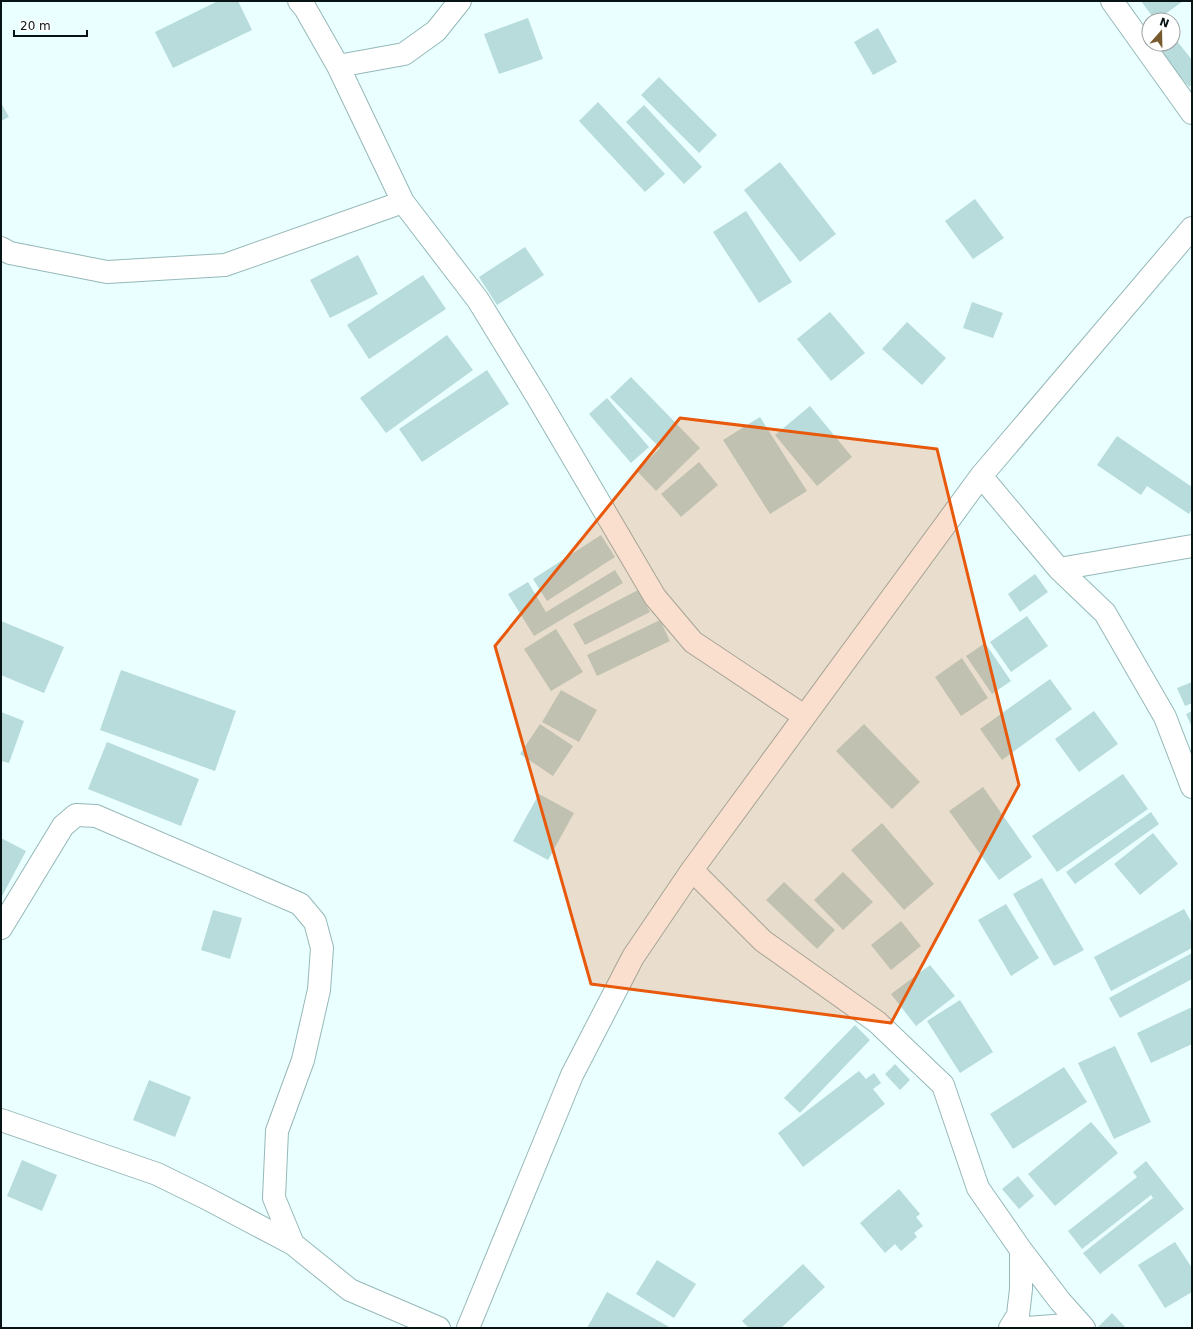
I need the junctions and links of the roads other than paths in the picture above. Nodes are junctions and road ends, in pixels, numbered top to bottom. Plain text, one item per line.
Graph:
1 (299, 1) edge
2 (460, 1) edge
3 (1112, 1) edge
4 (338, 66) junction
5 (1192, 113) edge
6 (403, 202) junction
7 (1192, 228) edge
8 (1, 248) edge
9 (981, 476) junction
10 (1192, 546) edge
11 (1059, 569) junction
12 (804, 716) junction
13 (1192, 787) edge
14 (692, 870) junction
15 (1, 928) edge
16 (1, 1120) edge
17 (294, 1244) junction
18 (1021, 1250) junction
19 (1082, 1326) edge
20 (439, 1328) edge
21 (468, 1328) edge
22 (1010, 1328) edge
23 (1027, 1328) edge

1 - 4 street
2 - 4 street
3 - 5 street
4 - 6 street
6 - 8 street
6 - 12 street
7 - 9 street
9 - 11 street
9 - 12 street
10 - 11 street
11 - 13 street
12 - 14 street
14 - 18 street
14 - 21 street
15 - 17 street
16 - 17 street
17 - 20 street
18 - 19 street
18 - 22 street
19 - 23 street

